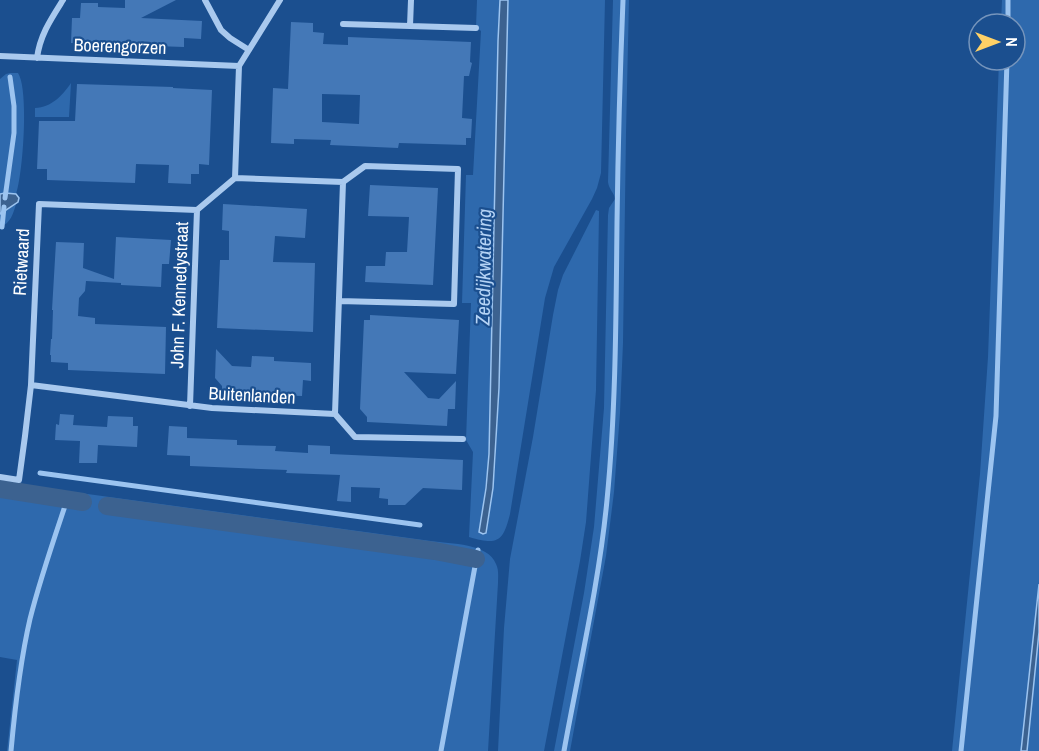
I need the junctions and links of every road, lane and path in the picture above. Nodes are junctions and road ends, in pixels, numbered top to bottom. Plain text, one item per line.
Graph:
1 (63, 0) edge
2 (205, 0) edge
3 (280, 0) edge
4 (411, 0) edge
5 (344, 24) dead end
6 (410, 26) junction
7 (476, 28) dead end
8 (249, 50) junction
9 (0, 56) edge
10 (37, 58) junction
11 (238, 66) junction
12 (235, 178) junction
13 (344, 182) junction
14 (197, 210) junction
15 (339, 301) junction
16 (31, 385) junction
17 (190, 406) junction
18 (335, 414) junction
19 (463, 439) dead end
20 (0, 477) edge

1 - 10 street
2 - 8 street
3 - 8 street
4 - 6 street
5 - 6 street
6 - 7 street
8 - 11 street
9 - 10 street, Boerengorzen
10 - 11 street, Boerengorzen
11 - 12 street
12 - 13 street
12 - 14 street, John F. Kennedystraat
13 - 15 street
13 - 15 street
14 - 16 street, Rietwaard
14 - 17 street, John F. Kennedystraat
15 - 18 street
16 - 17 street, Buitenlanden
16 - 20 street, Rietwaard
17 - 18 street, Buitenlanden
18 - 19 street

